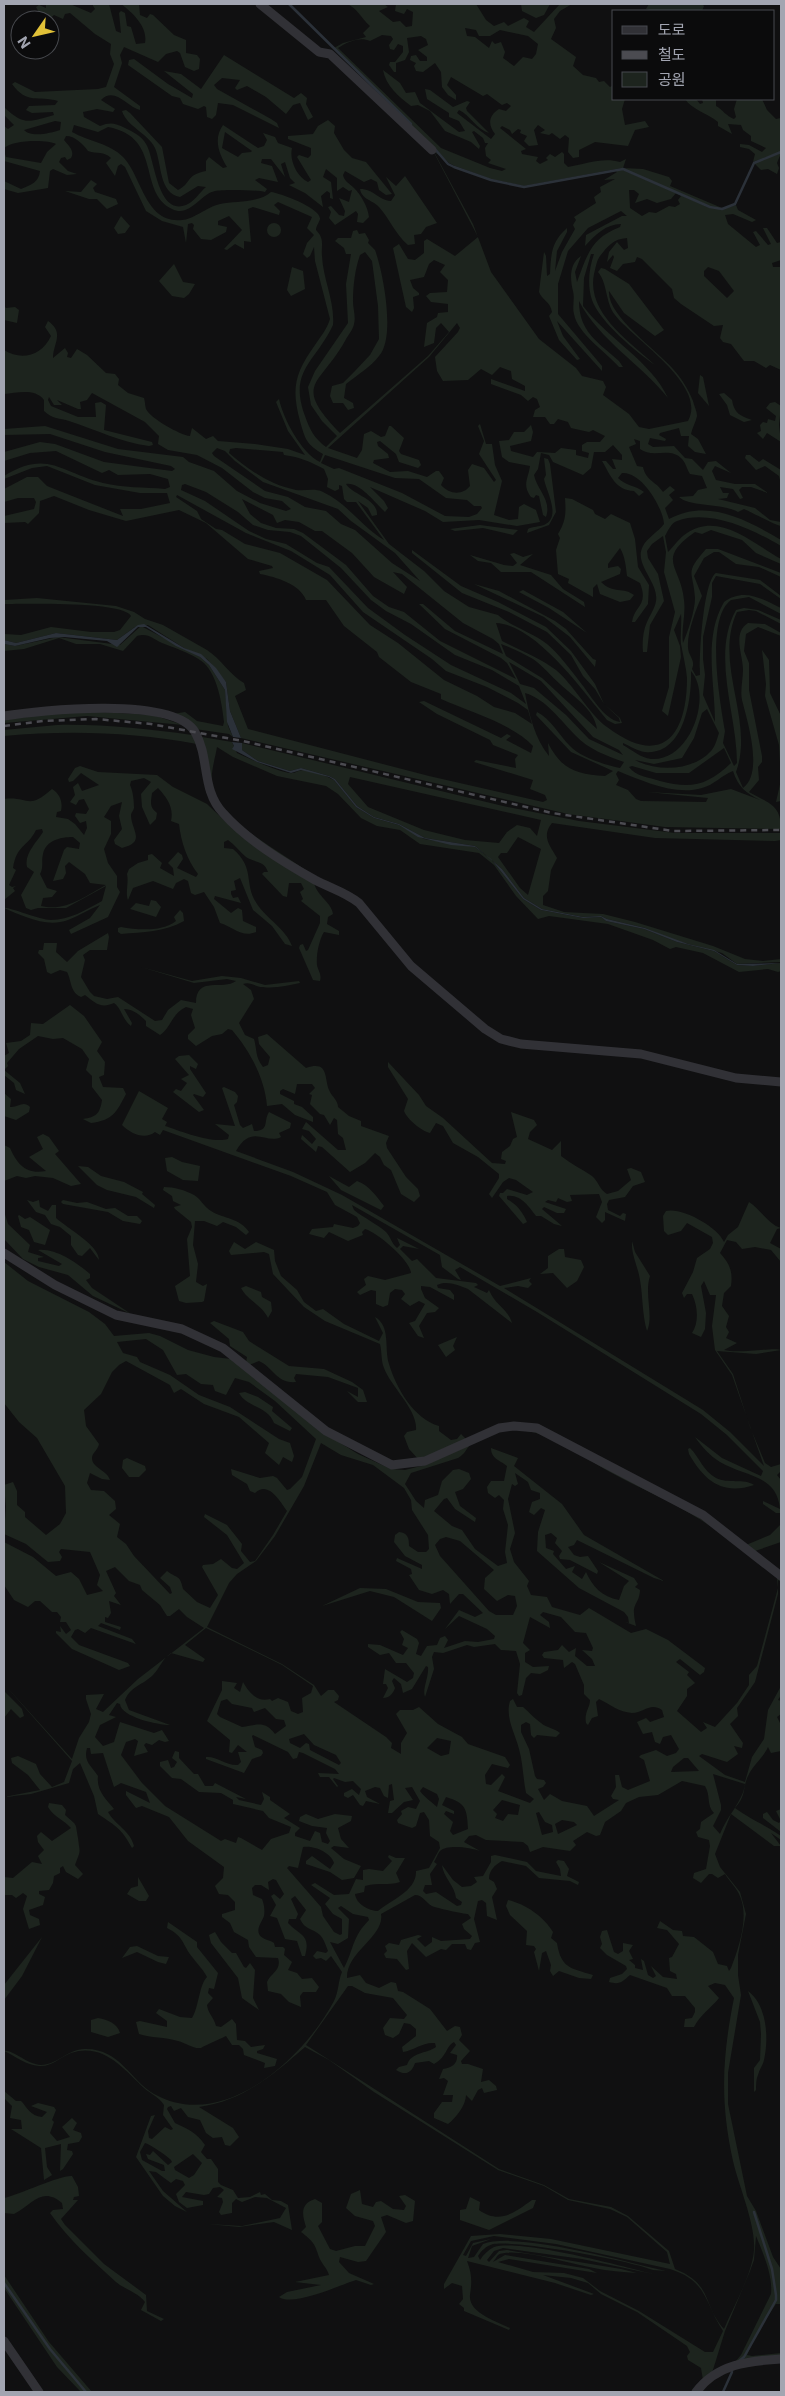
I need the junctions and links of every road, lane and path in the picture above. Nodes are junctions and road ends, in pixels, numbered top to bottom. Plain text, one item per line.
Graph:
1 (260, 4) edge
2 (432, 150) dead end
3 (4, 716) edge
4 (781, 1082) edge
5 (4, 1253) edge
6 (781, 1576) edge
7 (4, 2341) edge
8 (781, 2359) edge
9 (39, 2392) edge
10 (696, 2392) edge

1 - 2 street
3 - 4 street
5 - 6 street
7 - 9 street
8 - 10 street

